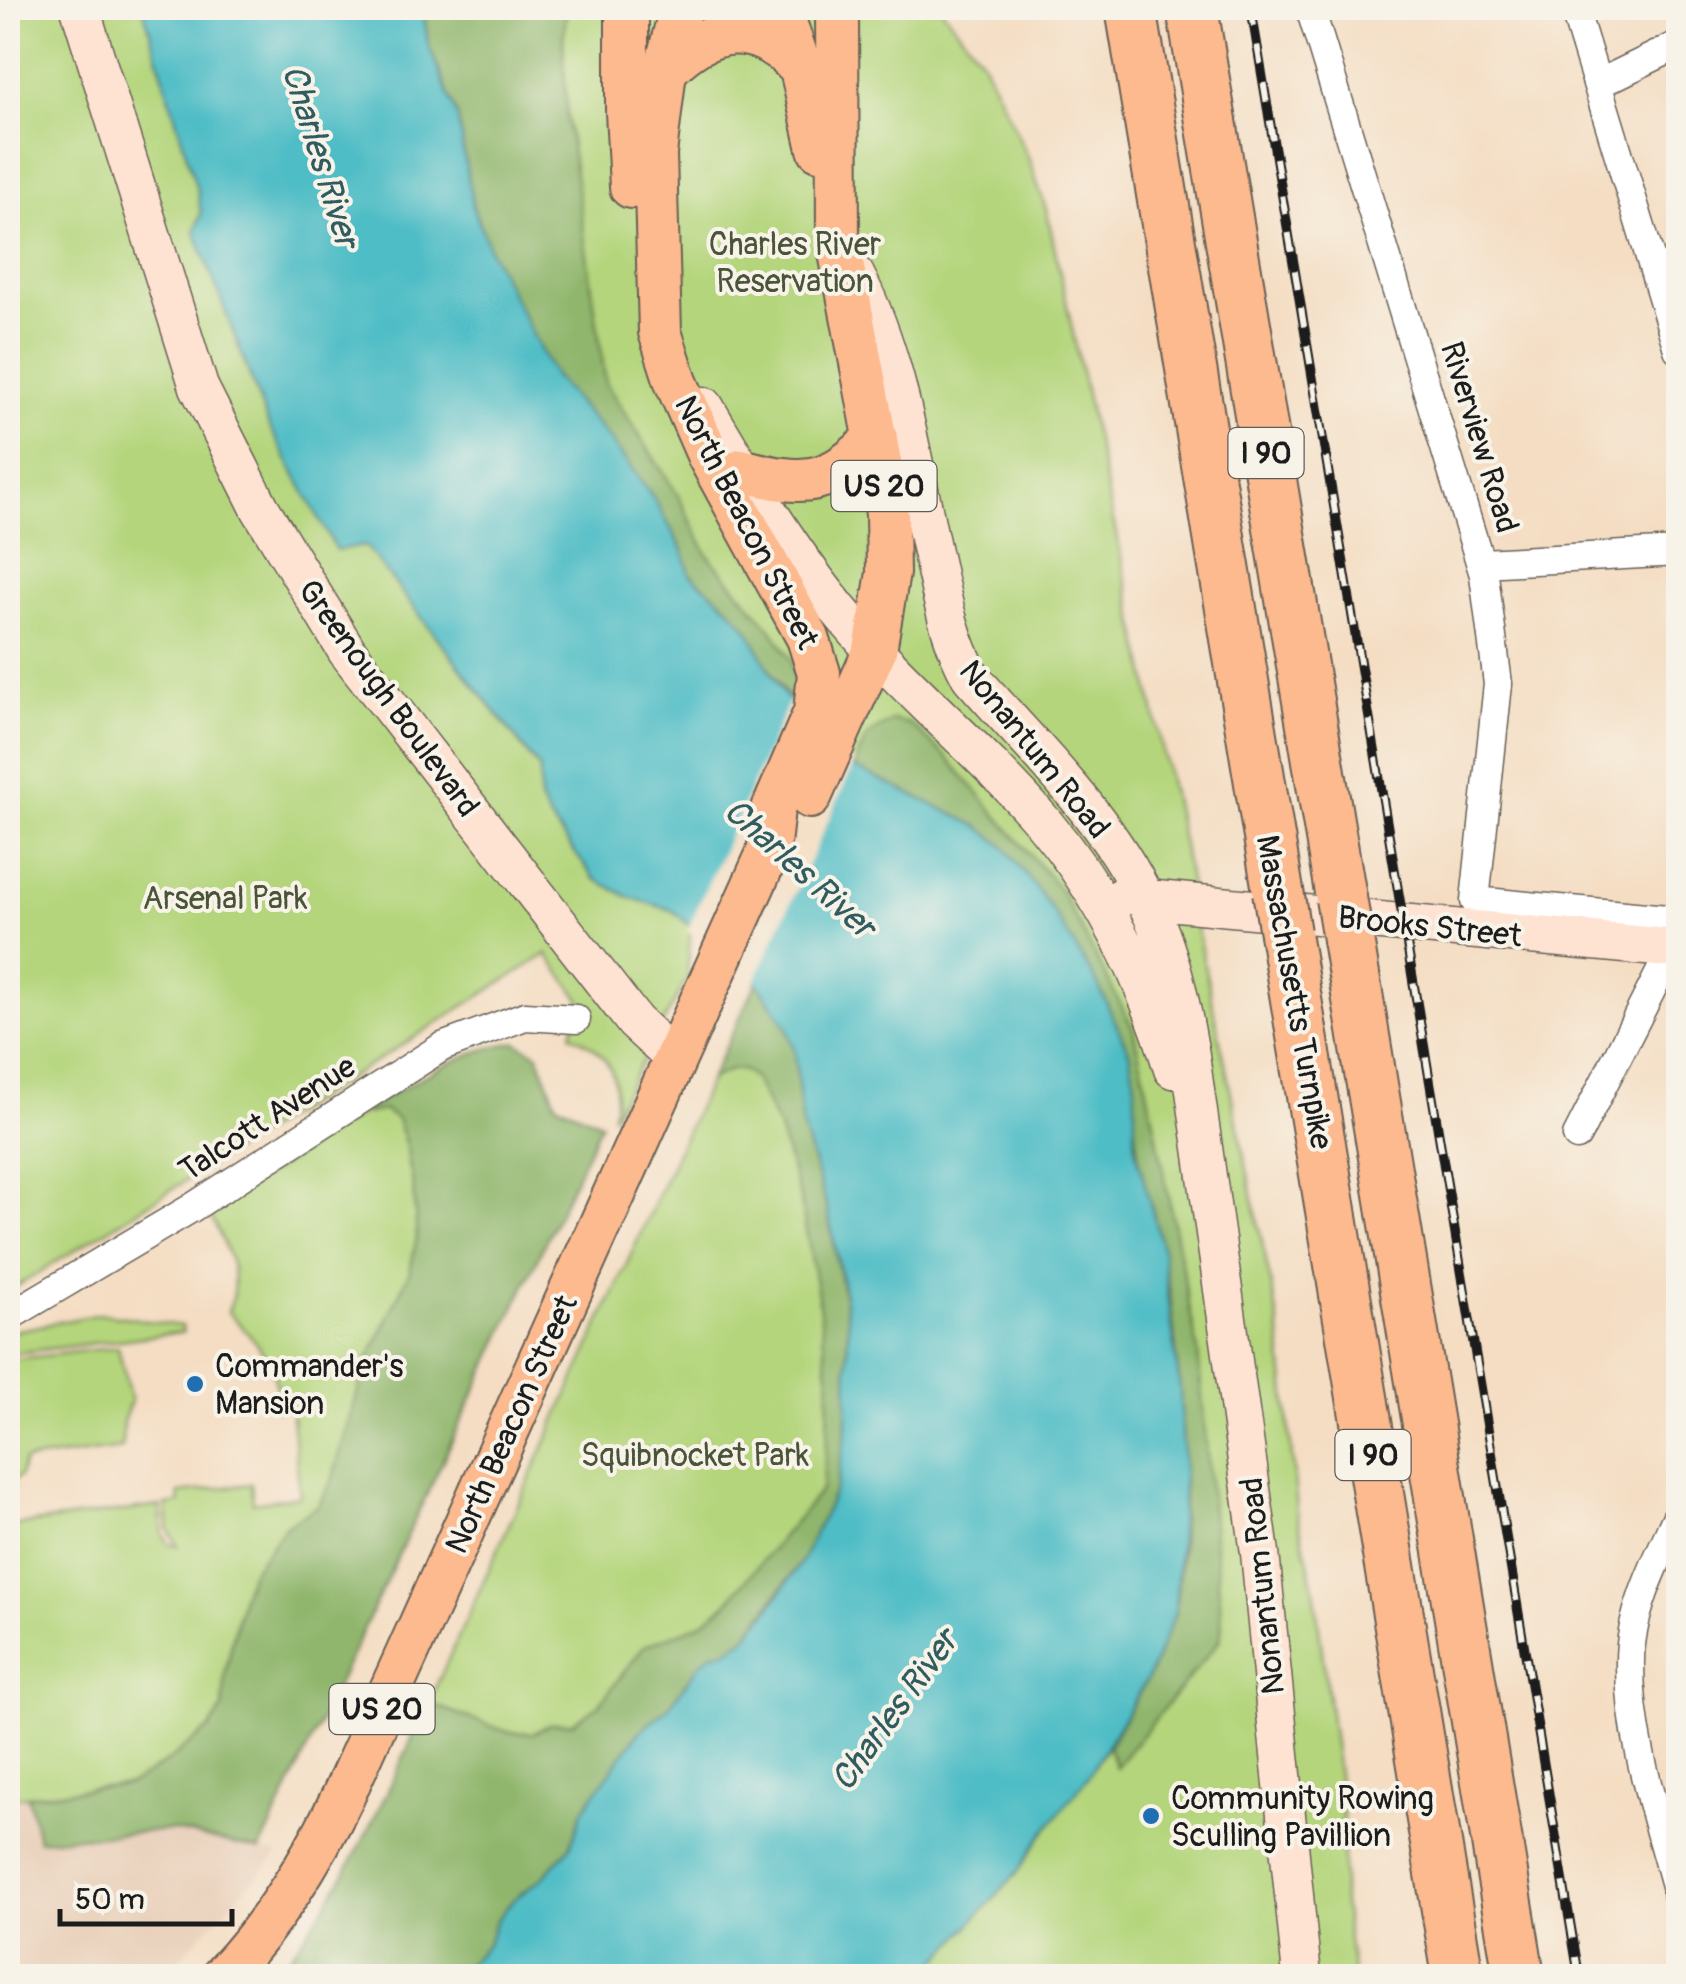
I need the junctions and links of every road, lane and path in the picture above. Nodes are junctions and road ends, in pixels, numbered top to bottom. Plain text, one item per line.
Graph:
1 (80, 8) edge
2 (626, 8) edge
3 (682, 8) edge
4 (780, 8) edge
5 (836, 8) edge
6 (1131, 8) edge
7 (1192, 8) edge
8 (1310, 8) edge
9 (1574, 8) edge
10 (1678, 45) edge
11 (801, 69) junction
12 (665, 71) junction
13 (1598, 84) junction
14 (838, 242) junction
15 (660, 332) junction
16 (1678, 349) edge
17 (876, 438) junction
18 (742, 470) junction
19 (1678, 552) edge
20 (1482, 563) junction
21 (876, 650) junction
22 (829, 719) junction
23 (1073, 860) junction
24 (1146, 898) junction
25 (1475, 901) joint
26 (1676, 939) edge
27 (576, 1019) dead end
28 (675, 1060) junction
29 (1577, 1136) dead end
30 (1209, 1196) junction
31 (8, 1317) edge
32 (1678, 1514) edge
33 (1678, 1897) edge
34 (224, 1976) edge
35 (1302, 1976) edge
36 (1458, 1976) edge
37 (1518, 1976) edge

1 - 28 main road, Greenough Boulevard
2 - 15 main road
3 - 12 main road, North Beacon Street / US 20
4 - 11 main road
5 - 14 main road, North Beacon Street / US 20
6 - 36 highway, Massachusetts Turnpike / I 90
7 - 37 highway, Massachusetts Turnpike / I 90
8 - 20 street, Riverview Road
9 - 13 street
10 - 13 street
11 - 12 main road
11 - 14 main road
12 - 15 main road, North Beacon Street / US 20
13 - 16 street
14 - 17 main road, North Beacon Street / US 20
14 - 24 main road, Nonantum Road
15 - 18 main road, Nonantum Road
15 - 22 main road, North Beacon Street / US 20
17 - 18 main road
17 - 21 main road, North Beacon Street / US 20
18 - 21 main road, Nonantum Road
19 - 20 street
20 - 25 street, Riverview Road
21 - 22 main road, North Beacon Street / US 20
21 - 23 main road, Nonantum Road
22 - 28 main road, North Beacon Street / US 20
23 - 24 main road, Brooks Street
23 - 30 main road, Nonantum Road
24 - 26 main road, Brooks Street
24 - 30 main road, Nonantum Road
25 - 26 street, Brooks Street
26 - 29 street
27 - 31 street, Talcott Avenue
28 - 34 main road, North Beacon Street / US 20
30 - 35 main road, Nonantum Road
32 - 33 street

